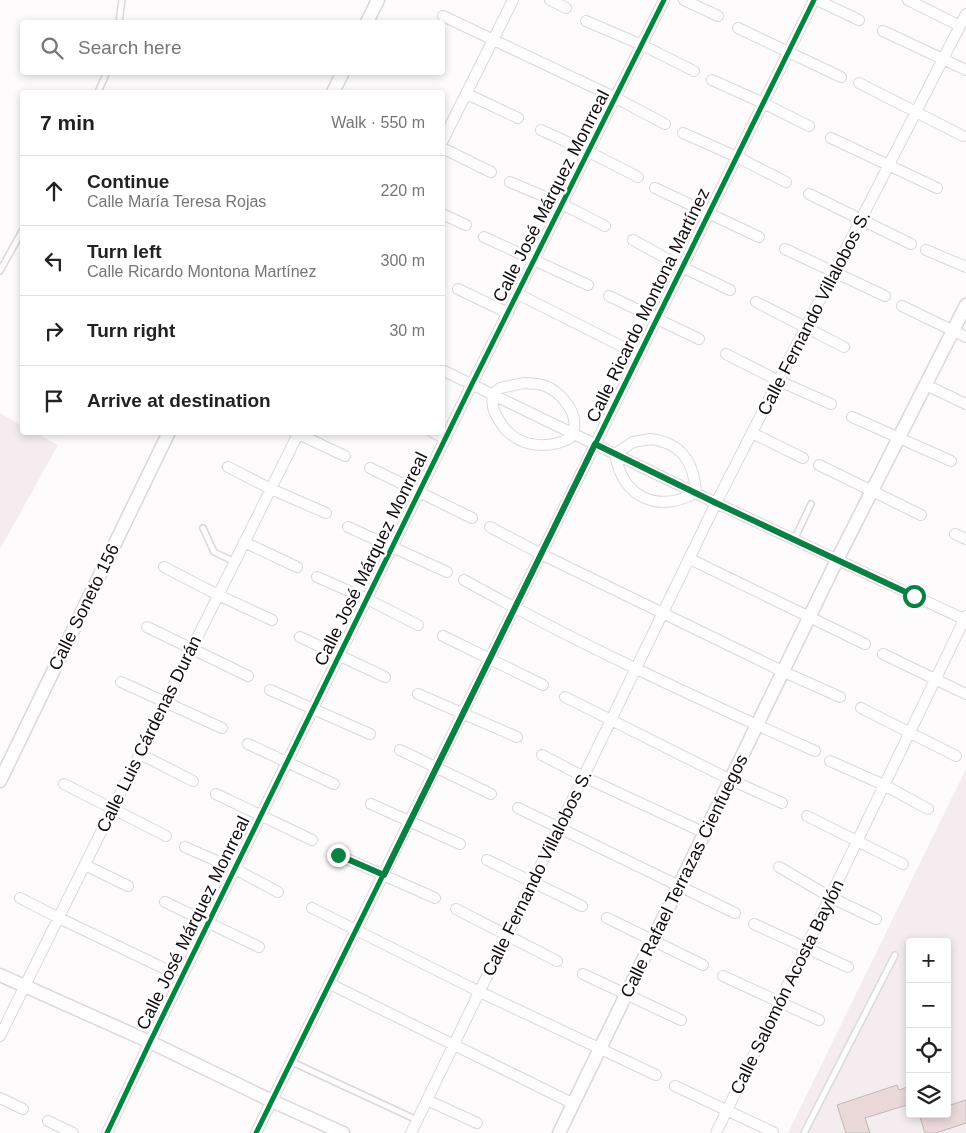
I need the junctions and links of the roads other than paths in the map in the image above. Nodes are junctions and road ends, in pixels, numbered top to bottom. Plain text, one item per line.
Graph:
1 (122, 0) edge
2 (378, 0) edge
3 (513, 0) edge
4 (550, 0) edge
5 (664, 0) edge
6 (684, 0) edge
7 (815, 0) edge
8 (908, 0) edge
9 (566, 8) dead end
10 (966, 14) edge
11 (443, 16) dead end
12 (718, 16) dead end
13 (119, 20) edge
14 (368, 20) edge
15 (859, 20) dead end
16 (586, 21) dead end
17 (960, 26) junction
18 (738, 28) dead end
19 (883, 31) dead end
20 (493, 40) junction
21 (642, 45) junction
22 (789, 50) junction
23 (943, 59) junction
24 (966, 70) edge
25 (694, 71) dead end
26 (106, 75) edge
27 (342, 75) edge
28 (841, 76) dead end
29 (712, 80) dead end
30 (859, 83) dead end
31 (99, 90) edge
32 (334, 90) edge
33 (467, 94) junction
34 (616, 98) junction
35 (763, 103) junction
36 (916, 113) junction
37 (518, 118) dead end
38 (665, 124) dead end
39 (809, 126) dead end
40 (541, 130) dead end
41 (683, 133) dead end
42 (445, 136) edge
43 (962, 136) dead end
44 (831, 138) dead end
45 (445, 149) edge
46 (589, 152) junction
47 (736, 157) junction
48 (889, 165) junction
49 (491, 172) dead end
50 (638, 177) dead end
51 (510, 182) dead end
52 (786, 182) dead end
53 (655, 188) dead end
54 (938, 188) dead end
55 (809, 194) dead end
56 (562, 204) junction
57 (709, 213) junction
58 (445, 215) edge
59 (861, 220) junction
60 (466, 225) dead end
61 (605, 226) dead end
62 (20, 235) edge
63 (759, 236) dead end
64 (484, 237) dead end
65 (633, 240) dead end
66 (911, 244) dead end
67 (785, 249) dead end
68 (926, 250) dead end
69 (535, 259) junction
70 (682, 267) junction
71 (966, 268) edge
72 (0, 271) edge
73 (834, 272) junction
74 (588, 285) dead end
75 (458, 289) dead end
76 (730, 290) dead end
77 (518, 294) junction
78 (609, 296) dead end
79 (885, 296) dead end
80 (756, 302) dead end
81 (966, 305) edge
82 (902, 306) dead end
83 (508, 313) junction
84 (657, 320) junction
85 (806, 328) junction
86 (953, 330) junction
87 (966, 337) edge
88 (699, 339) dead end
89 (844, 347) dead end
90 (726, 354) dead end
91 (639, 355) junction
92 (445, 371) edge
93 (779, 381) junction
94 (472, 384) junction
95 (926, 385) junction
96 (493, 394) junction
97 (831, 404) dead end
98 (966, 404) edge
99 (852, 417) dead end
100 (573, 433) junction
101 (752, 433) junction
102 (168, 435) edge
103 (296, 435) edge
104 (301, 435) edge
105 (438, 435) edge
106 (899, 438) junction
107 (446, 439) junction
108 (595, 444) junction
109 (615, 454) junction
110 (345, 456) dead end
111 (803, 458) dead end
112 (950, 461) dead end
113 (819, 465) dead end
114 (228, 467) dead end
115 (370, 468) dead end
116 (271, 489) junction
117 (873, 491) junction
118 (419, 493) junction
119 (696, 493) junction
120 (716, 503) junction
121 (811, 504) dead end
122 (326, 513) dead end
123 (921, 515) dead end
124 (472, 518) dead end
125 (348, 526) dead end
126 (490, 527) dead end
127 (203, 528) dead end
128 (955, 534) dead end
129 (966, 539) edge
130 (794, 540) junction
131 (244, 542) junction
132 (392, 548) junction
133 (541, 554) junction
134 (690, 560) junction
135 (837, 560) junction
136 (235, 562) junction
137 (164, 567) dead end
138 (297, 568) dead end
139 (447, 572) dead end
140 (317, 577) dead end
141 (464, 580) dead end
142 (218, 595) junction
143 (367, 599) junction
144 (515, 608) junction
145 (664, 613) junction
146 (809, 618) junction
147 (966, 618) edge
148 (272, 620) dead end
149 (418, 625) dead end
150 (147, 627) dead end
151 (443, 636) dead end
152 (300, 637) dead end
153 (865, 644) dead end
154 (192, 649) junction
155 (340, 654) junction
156 (883, 654) dead end
157 (490, 658) junction
158 (637, 668) junction
159 (784, 672) junction
160 (248, 676) dead end
161 (385, 677) dead end
162 (935, 679) junction
163 (121, 682) dead end
164 (543, 685) dead end
165 (270, 690) dead end
166 (418, 694) dead end
167 (966, 694) edge
168 (565, 697) dead end
169 (840, 697) dead end
170 (165, 703) junction
171 (861, 708) dead end
172 (313, 709) junction
173 (463, 714) junction
174 (612, 719) junction
175 (757, 725) junction
176 (222, 728) dead end
177 (910, 732) junction
178 (370, 734) dead end
179 (516, 738) dead end
180 (248, 744) dead end
181 (400, 750) dead end
182 (815, 750) dead end
183 (140, 754) junction
184 (542, 756) dead end
185 (956, 756) dead end
186 (830, 761) dead end
187 (287, 763) junction
188 (437, 767) junction
189 (584, 777) junction
190 (731, 780) junction
191 (0, 781) edge
192 (193, 781) dead end
193 (64, 784) dead end
194 (334, 784) dead end
195 (884, 785) junction
196 (216, 794) dead end
197 (492, 794) dead end
198 (782, 803) dead end
199 (371, 804) dead end
200 (113, 808) junction
201 (518, 808) dead end
202 (928, 808) dead end
203 (260, 816) junction
204 (807, 816) dead end
205 (410, 822) junction
206 (559, 828) junction
207 (705, 833) junction
208 (166, 836) dead end
209 (312, 840) dead end
210 (857, 842) junction
211 (460, 844) dead end
212 (185, 847) dead end
213 (338, 855) dead end
214 (487, 860) dead end
215 (85, 864) junction
216 (902, 864) dead end
217 (779, 867) dead end
218 (235, 869) junction
219 (384, 875) junction
220 (533, 881) junction
221 (128, 886) dead end
222 (680, 886) junction
223 (278, 892) dead end
224 (830, 897) junction
225 (20, 898) dead end
226 (435, 898) dead end
227 (165, 902) dead end
228 (582, 906) dead end
229 (312, 908) dead end
230 (456, 909) dead end
231 (734, 913) dead end
232 (58, 918) junction
233 (607, 918) dead end
234 (876, 919) dead end
235 (209, 922) junction
236 (754, 924) dead end
237 (357, 930) junction
238 (507, 935) junction
239 (652, 941) junction
240 (806, 947) junction
241 (259, 948) dead end
242 (895, 955) dead end
243 (557, 961) dead end
244 (703, 965) dead end
245 (848, 967) dead end
246 (583, 974) dead end
247 (0, 975) edge
248 (723, 976) dead end
249 (182, 977) junction
250 (330, 984) junction
251 (25, 986) junction
252 (480, 992) junction
253 (626, 995) junction
254 (780, 1001) junction
255 (681, 1020) dead end
256 (819, 1020) dead end
257 (0, 1036) edge
258 (150, 1042) junction
259 (454, 1046) junction
260 (600, 1050) junction
261 (292, 1062) junction
262 (656, 1075) dead end
263 (675, 1086) dead end
264 (0, 1098) edge
265 (428, 1100) junction
266 (272, 1101) junction
267 (574, 1104) junction
268 (23, 1109) dead end
269 (727, 1110) junction
270 (417, 1120) junction
271 (48, 1121) dead end
272 (477, 1123) dead end
273 (773, 1132) dead end
274 (73, 1133) edge
275 (107, 1133) edge
276 (256, 1133) edge
277 (343, 1133) edge
278 (411, 1133) edge
279 (559, 1133) edge
280 (716, 1133) edge
281 (804, 1133) edge

1 - 13 lane
2 - 14 street
3 - 20 street
4 - 9 street
5 - 21 street, Calle José Márquez Monrreal
6 - 12 street
7 - 15 street
7 - 22 street, Calle Ricardo Montona Martínez
8 - 17 street
10 - 17 street, Calle Fernando Villalobos S.
11 - 20 street
16 - 21 street
17 - 23 street, Calle Fernando Villalobos S.
18 - 22 street
19 - 23 street
20 - 33 street
20 - 34 street
21 - 25 street
21 - 34 street, Calle José Márquez Monrreal
22 - 28 street
22 - 35 street, Calle Ricardo Montona Martínez
23 - 24 street
23 - 36 street, Calle Fernando Villalobos S.
26 - 31 lane
27 - 32 street
29 - 35 street
30 - 36 street
33 - 37 street
33 - 42 street
34 - 38 street
34 - 46 street, Calle José Márquez Monrreal
35 - 39 street
35 - 47 street, Calle Ricardo Montona Martínez
36 - 43 street
36 - 48 street, Calle Fernando Villalobos S.
40 - 46 street
41 - 47 street
44 - 48 street
45 - 49 street
46 - 50 street
46 - 56 street, Calle José Márquez Monrreal
47 - 52 street
47 - 57 street, Calle Ricardo Montona Martínez
48 - 54 street
48 - 59 street, Calle Fernando Villalobos S.
51 - 56 street
53 - 57 street
55 - 59 street
56 - 61 street
56 - 69 street, Calle José Márquez Monrreal
57 - 63 street
57 - 70 street, Calle Ricardo Montona Martínez
58 - 60 street
59 - 66 street
59 - 73 street, Calle Fernando Villalobos S.
62 - 72 lane
64 - 69 street
65 - 70 street
67 - 73 street
68 - 71 street
69 - 74 street
69 - 77 street, Calle José Márquez Monrreal
70 - 76 street
70 - 84 street, Calle Ricardo Montona Martínez
73 - 79 street
73 - 85 street, Calle Fernando Villalobos S.
75 - 83 street
77 - 83 street, Calle José Márquez Monrreal
77 - 91 street
78 - 84 street
80 - 85 street
81 - 86 street, Calle Rafael Terrazas Cienfuegos
82 - 86 street
83 - 94 street, Calle José Márquez Monrreal
84 - 88 street
84 - 91 street, Calle Ricardo Montona Martínez
85 - 89 street
85 - 93 street, Calle Fernando Villalobos S.
86 - 87 street
86 - 95 street, Calle Rafael Terrazas Cienfuegos
90 - 93 street
91 - 108 street, Calle Ricardo Montona Martínez
92 - 94 street
93 - 97 street
93 - 101 street, Calle Fernando Villalobos S.
94 - 96 street
94 - 107 street, Calle José Márquez Monrreal
95 - 98 street
95 - 106 street, Calle Rafael Terrazas Cienfuegos
96 - 100 street
96 - 100 street
96 - 100 street
99 - 106 street
100 - 108 street
101 - 111 street
101 - 120 street, Calle Fernando Villalobos S.
102 - 191 street, Calle Soneto 156
103 - 116 street, Calle Luis Cárdenas Durán
104 - 110 street
105 - 107 street
106 - 112 street
106 - 117 street, Calle Rafael Terrazas Cienfuegos
107 - 118 street, Calle José Márquez Monrreal
108 - 109 street
108 - 133 street, Calle Ricardo Montona Martínez
109 - 119 street
109 - 119 street
109 - 119 street
113 - 117 street
114 - 116 street
115 - 118 street
116 - 122 street
116 - 131 street, Calle Luis Cárdenas Durán
117 - 123 street
117 - 135 street, Calle Rafael Terrazas Cienfuegos
118 - 124 street
118 - 132 street, Calle José Márquez Monrreal
119 - 120 street
120 - 130 street
120 - 134 street, Calle Fernando Villalobos S.
121 - 130 lane
125 - 132 street
126 - 133 street
127 - 136 lane
128 - 129 street
130 - 135 street
131 - 136 street, Calle Luis Cárdenas Durán
131 - 138 street
132 - 139 street
132 - 143 street, Calle José Márquez Monrreal
133 - 144 street, Calle Ricardo Montona Martínez
133 - 145 street
134 - 145 street, Calle Fernando Villalobos S.
134 - 146 street
135 - 146 street, Calle Rafael Terrazas Cienfuegos
135 - 147 street
136 - 142 street, Calle Luis Cárdenas Durán
137 - 142 street
140 - 143 street
141 - 144 street
142 - 148 street
142 - 154 street, Calle Luis Cárdenas Durán
143 - 149 street
143 - 155 street, Calle José Márquez Monrreal
144 - 157 street, Calle Ricardo Montona Martínez
144 - 158 street
145 - 158 street, Calle Fernando Villalobos S.
145 - 159 street
146 - 153 street
146 - 159 street, Calle Rafael Terrazas Cienfuegos
147 - 162 street, Calle Salomón Acosta Baylón
150 - 154 street
151 - 157 street
152 - 155 street
154 - 160 street
154 - 170 street, Calle Luis Cárdenas Durán
155 - 161 street
155 - 172 street, Calle José Márquez Monrreal
156 - 162 street
157 - 164 street
157 - 173 street, Calle Ricardo Montona Martínez
158 - 174 street, Calle Fernando Villalobos S.
158 - 175 street
159 - 169 street
159 - 175 street, Calle Rafael Terrazas Cienfuegos
162 - 167 street
162 - 177 street, Calle Salomón Acosta Baylón
163 - 170 street
165 - 172 street
166 - 173 street
168 - 174 street
170 - 176 street
170 - 183 street, Calle Luis Cárdenas Durán
171 - 177 street
172 - 178 street
172 - 187 street, Calle José Márquez Monrreal
173 - 179 street
173 - 188 street, Calle Ricardo Montona Martínez
174 - 189 street, Calle Fernando Villalobos S.
174 - 190 street
175 - 182 street
175 - 190 street, Calle Rafael Terrazas Cienfuegos
177 - 185 street
177 - 195 street, Calle Salomón Acosta Baylón
180 - 187 street
181 - 188 street
183 - 192 street
183 - 200 street, Calle Luis Cárdenas Durán
184 - 189 street
186 - 195 street
187 - 194 street
187 - 203 street, Calle José Márquez Monrreal
188 - 197 street
188 - 205 street, Calle Ricardo Montona Martínez
189 - 206 street, Calle Fernando Villalobos S.
189 - 207 street
190 - 198 street
190 - 207 street, Calle Rafael Terrazas Cienfuegos
193 - 200 street
195 - 202 street
195 - 210 street, Calle Salomón Acosta Baylón
196 - 203 street
199 - 205 street
200 - 208 street
200 - 215 street, Calle Luis Cárdenas Durán
201 - 206 street
203 - 209 street
203 - 218 street, Calle José Márquez Monrreal
204 - 210 street
205 - 211 street
205 - 219 street, Calle Ricardo Montona Martínez
206 - 220 street, Calle Fernando Villalobos S.
206 - 222 street
207 - 222 street, Calle Rafael Terrazas Cienfuegos
210 - 216 street
210 - 224 street, Calle Salomón Acosta Baylón
212 - 218 street
213 - 219 street
214 - 220 street
215 - 221 street
215 - 232 street, Calle Luis Cárdenas Durán
217 - 224 street
218 - 223 street
218 - 235 street, Calle José Márquez Monrreal
219 - 226 street
219 - 237 street, Calle Ricardo Montona Martínez
220 - 228 street
220 - 238 street, Calle Fernando Villalobos S.
222 - 231 street
222 - 239 street, Calle Rafael Terrazas Cienfuegos
224 - 234 street
224 - 240 street, Calle Salomón Acosta Baylón
225 - 232 street
227 - 235 street
229 - 237 street
230 - 238 street
232 - 249 street
232 - 251 street, Calle Luis Cárdenas Durán
233 - 239 street
235 - 241 street
235 - 249 street, Calle José Márquez Monrreal
236 - 240 street
237 - 250 street, Calle Ricardo Montona Martínez
237 - 252 street
238 - 243 street
238 - 252 street, Calle Fernando Villalobos S.
239 - 244 street
239 - 253 street, Calle Rafael Terrazas Cienfuegos
240 - 245 street
240 - 254 street, Calle Salomón Acosta Baylón
242 - 281 lane
246 - 253 street
247 - 251 street
248 - 254 street
249 - 258 street, Calle José Márquez Monrreal
250 - 259 street
250 - 261 street, Calle Ricardo Montona Martínez
251 - 257 street, Calle Luis Cárdenas Durán
251 - 258 street
252 - 259 street, Calle Fernando Villalobos S.
252 - 260 street
253 - 255 street
253 - 260 street, Calle Rafael Terrazas Cienfuegos
254 - 256 street
254 - 269 street, Calle Salomón Acosta Baylón
258 - 266 street
258 - 275 street, Calle José Márquez Monrreal
259 - 265 street, Calle Fernando Villalobos S.
259 - 267 street
260 - 262 street
260 - 267 street, Calle Rafael Terrazas Cienfuegos
261 - 266 street, Calle Ricardo Montona Martínez
261 - 270 lane
263 - 269 street
264 - 268 street
265 - 270 street, Calle Fernando Villalobos S.
265 - 272 street
266 - 276 street, Calle Ricardo Montona Martínez
266 - 277 street
267 - 279 street, Calle Rafael Terrazas Cienfuegos
269 - 273 street
269 - 280 street, Calle Salomón Acosta Baylón
270 - 278 street, Calle Fernando Villalobos S.
271 - 274 street

